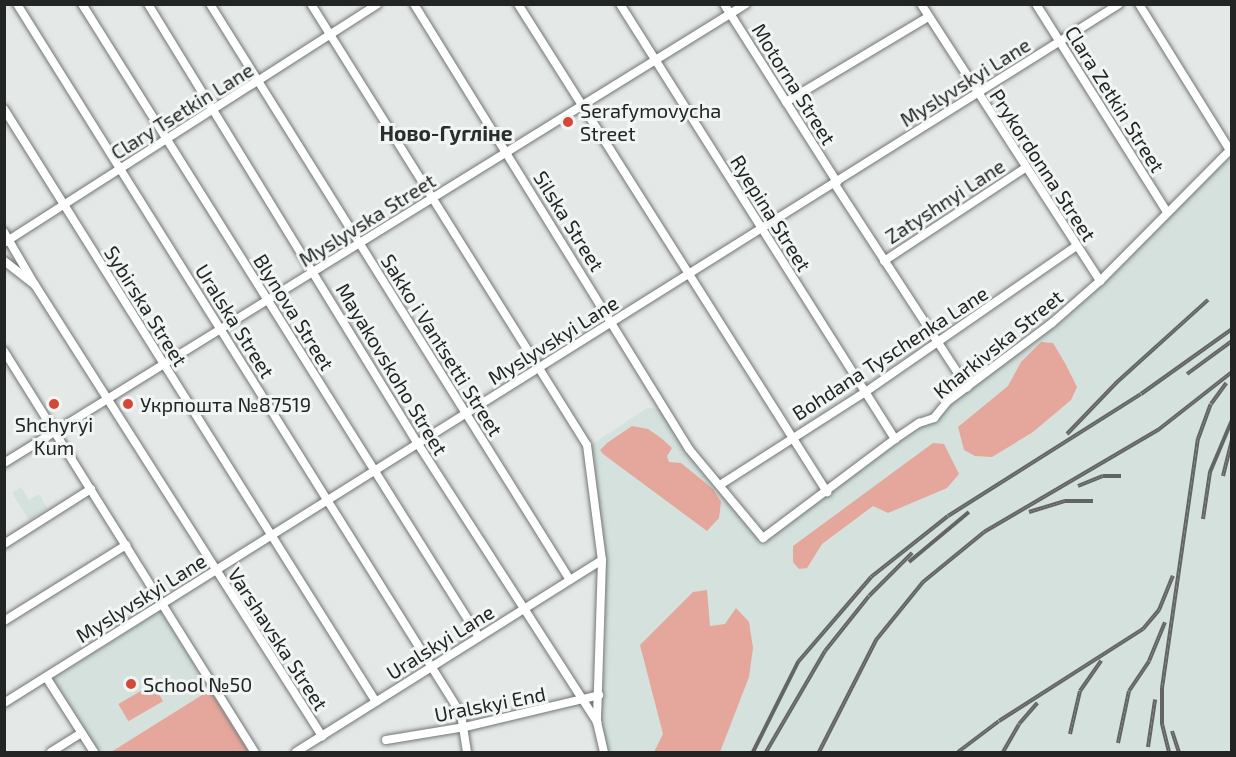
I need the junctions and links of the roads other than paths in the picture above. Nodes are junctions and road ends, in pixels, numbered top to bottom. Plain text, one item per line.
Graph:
1 (16, 4) edge
2 (82, 4) edge
3 (148, 4) edge
4 (210, 4) edge
5 (311, 4) edge
6 (377, 4) edge
7 (414, 4) edge
8 (518, 4) edge
9 (620, 4) edge
10 (724, 4) edge
11 (746, 4) edge
12 (921, 4) edge
13 (1036, 4) edge
14 (1119, 4) edge
15 (1139, 4) edge
16 (730, 14) junction
17 (928, 16) junction
18 (330, 35) junction
19 (1060, 42) junction
20 (656, 61) junction
21 (258, 83) junction
22 (976, 94) junction
23 (786, 102) junction
24 (581, 107) junction
25 (4, 109) edge
26 (214, 111) junction
27 (166, 141) junction
28 (1231, 149) edge
29 (506, 153) junction
30 (1025, 168) junction
31 (121, 170) junction
32 (835, 182) junction
33 (433, 198) junction
34 (64, 206) junction
35 (1167, 212) junction
36 (762, 229) junction
37 (4, 232) edge
38 (7, 241) edge
39 (359, 244) junction
40 (1076, 246) junction
41 (4, 261) edge
42 (884, 261) junction
43 (314, 272) junction
44 (688, 275) junction
45 (1100, 281) junction
46 (35, 285) junction
47 (267, 301) junction
48 (613, 321) junction
49 (220, 330) junction
50 (936, 341) junction
51 (4, 351) edge
52 (163, 365) junction
53 (540, 368) junction
54 (967, 387) junction
55 (864, 393) junction
56 (107, 400) junction
57 (466, 414) junction
58 (55, 432) junction
59 (791, 437) junction
60 (895, 439) junction
61 (418, 444) junction
62 (5, 462) edge
63 (375, 471) junction
64 (720, 485) junction
65 (91, 489) junction
66 (827, 492) junction
67 (327, 501) junction
68 (271, 536) junction
69 (764, 538) joint
70 (4, 544) edge
71 (126, 545) junction
72 (602, 560) junction
73 (215, 571) junction
74 (570, 580) junction
75 (162, 604) junction
76 (524, 609) junction
77 (4, 621) edge
78 (479, 637) junction
79 (431, 667) junction
80 (46, 677) junction
81 (599, 695) junction
82 (376, 702) junction
83 (584, 702) junction
84 (4, 703) edge
85 (597, 722) junction
86 (465, 727) junction
87 (82, 733) junction
88 (322, 736) junction
89 (386, 740) dead end
90 (51, 753) edge
91 (94, 753) edge
92 (255, 753) edge
93 (296, 753) edge
94 (467, 753) edge
95 (604, 753) edge

1 - 31 street, Uralska Street
2 - 27 street, Blynova Street
3 - 26 street, Mayakovskoho Street
4 - 21 street, Sakko i Vantsetti Street
5 - 18 street
6 - 18 street, Clary Tsetkin Lane
7 - 29 street, Silska Street
8 - 24 street
9 - 20 street, Ryepina Street
10 - 16 street, Motorna Street
11 - 16 street, Myslyvska Street
12 - 17 street, Prykordonna Street
13 - 19 street, Clara Zetkin Street
14 - 19 street, Myslyvskyi Lane
15 - 28 street
16 - 20 street, Myslyvska Street
16 - 23 street, Motorna Street
17 - 22 street, Prykordonna Street
17 - 23 street
18 - 21 street, Clary Tsetkin Lane
18 - 33 street
19 - 22 street, Myslyvskyi Lane
19 - 35 street, Clara Zetkin Street
20 - 24 street, Myslyvska Street
20 - 36 street, Ryepina Street
21 - 26 street, Clary Tsetkin Lane
21 - 39 street, Sakko i Vantsetti Street
22 - 30 street, Prykordonna Street
22 - 32 street, Myslyvskyi Lane
23 - 32 street, Motorna Street
24 - 29 street, Myslyvska Street
24 - 44 street
25 - 34 street, Sybirska Street
26 - 27 street, Clary Tsetkin Lane
26 - 43 street, Mayakovskoho Street
27 - 31 street, Clary Tsetkin Lane
27 - 47 street, Blynova Street
28 - 35 street, Kharkivska Street
29 - 33 street, Myslyvska Street
29 - 48 street, Silska Street
30 - 40 street, Prykordonna Street
30 - 42 street, Zatyshnyi Lane
31 - 34 street, Clary Tsetkin Lane
31 - 49 street, Uralska Street
32 - 36 street, Myslyvskyi Lane
32 - 42 street, Motorna Street
33 - 39 street, Myslyvska Street
33 - 53 street
34 - 38 street, Clary Tsetkin Lane
34 - 52 street, Sybirska Street
35 - 45 street, Kharkivska Street
36 - 44 street, Myslyvskyi Lane
36 - 55 street, Ryepina Street
37 - 38 street, Varshavska Street
38 - 46 street, Varshavska Street
39 - 43 street, Myslyvska Street
39 - 57 street, Sakko i Vantsetti Street
40 - 45 street, Prykordonna Street
40 - 50 street, Bohdana Tyschenka Lane
41 - 46 street, Varshavska Street
42 - 50 street, Motorna Street
43 - 47 street, Myslyvska Street
43 - 61 street, Mayakovskoho Street
44 - 48 street, Myslyvskyi Lane
44 - 59 street
45 - 54 street, Kharkivska Street
46 - 56 street, Varshavska Street
47 - 49 street, Myslyvska Street
47 - 63 street, Blynova Street
48 - 53 street, Myslyvskyi Lane
48 - 64 street, Silska Street
49 - 52 street, Myslyvska Street
49 - 67 street, Uralska Street
50 - 54 street, Motorna Street
50 - 55 street, Bohdana Tyschenka Lane
51 - 58 street
52 - 56 street, Myslyvska Street
52 - 68 street, Sybirska Street
53 - 57 street, Myslyvskyi Lane
53 - 72 street
54 - 60 street, Kharkivska Street
55 - 59 street, Bohdana Tyschenka Lane
55 - 60 street, Ryepina Street
56 - 58 street, Myslyvska Street
56 - 73 street, Varshavska Street
57 - 61 street, Myslyvskyi Lane
57 - 74 street, Sakko i Vantsetti Street
58 - 62 street, Myslyvska Street
58 - 65 street
59 - 64 street, Bohdana Tyschenka Lane
59 - 66 street
60 - 66 street, Kharkivska Street
61 - 63 street, Myslyvskyi Lane
61 - 76 street, Mayakovskoho Street
63 - 67 street, Myslyvskyi Lane
63 - 78 street, Blynova Street
64 - 69 street, Silska Street
65 - 70 street
65 - 71 street
66 - 69 street, Kharkivska Street
67 - 68 street, Myslyvskyi Lane
67 - 79 street, Uralska Street
68 - 73 street, Myslyvskyi Lane
68 - 82 street, Sybirska Street
71 - 75 street
71 - 77 street
72 - 74 street, Uralskyi Lane
72 - 81 street
73 - 75 street, Myslyvskyi Lane
73 - 88 street, Varshavska Street
74 - 76 street, Uralskyi Lane
75 - 80 street, Myslyvskyi Lane
75 - 92 street
76 - 78 street, Uralskyi Lane
76 - 83 street, Mayakovskoho Street
78 - 79 street, Uralskyi Lane
79 - 82 street, Uralskyi Lane
79 - 86 street, Uralska Street
80 - 84 street, Myslyvskyi Lane
80 - 87 street
81 - 83 street, Uralskyi End
81 - 85 street
82 - 88 street, Uralskyi Lane
83 - 85 street, Mayakovskoho Street
83 - 86 street, Uralskyi End
85 - 95 street, Mayakovskoho Street
86 - 89 street, Uralskyi End
86 - 94 street, Uralska Street
87 - 90 street
87 - 91 street
88 - 93 street, Uralskyi Lane

